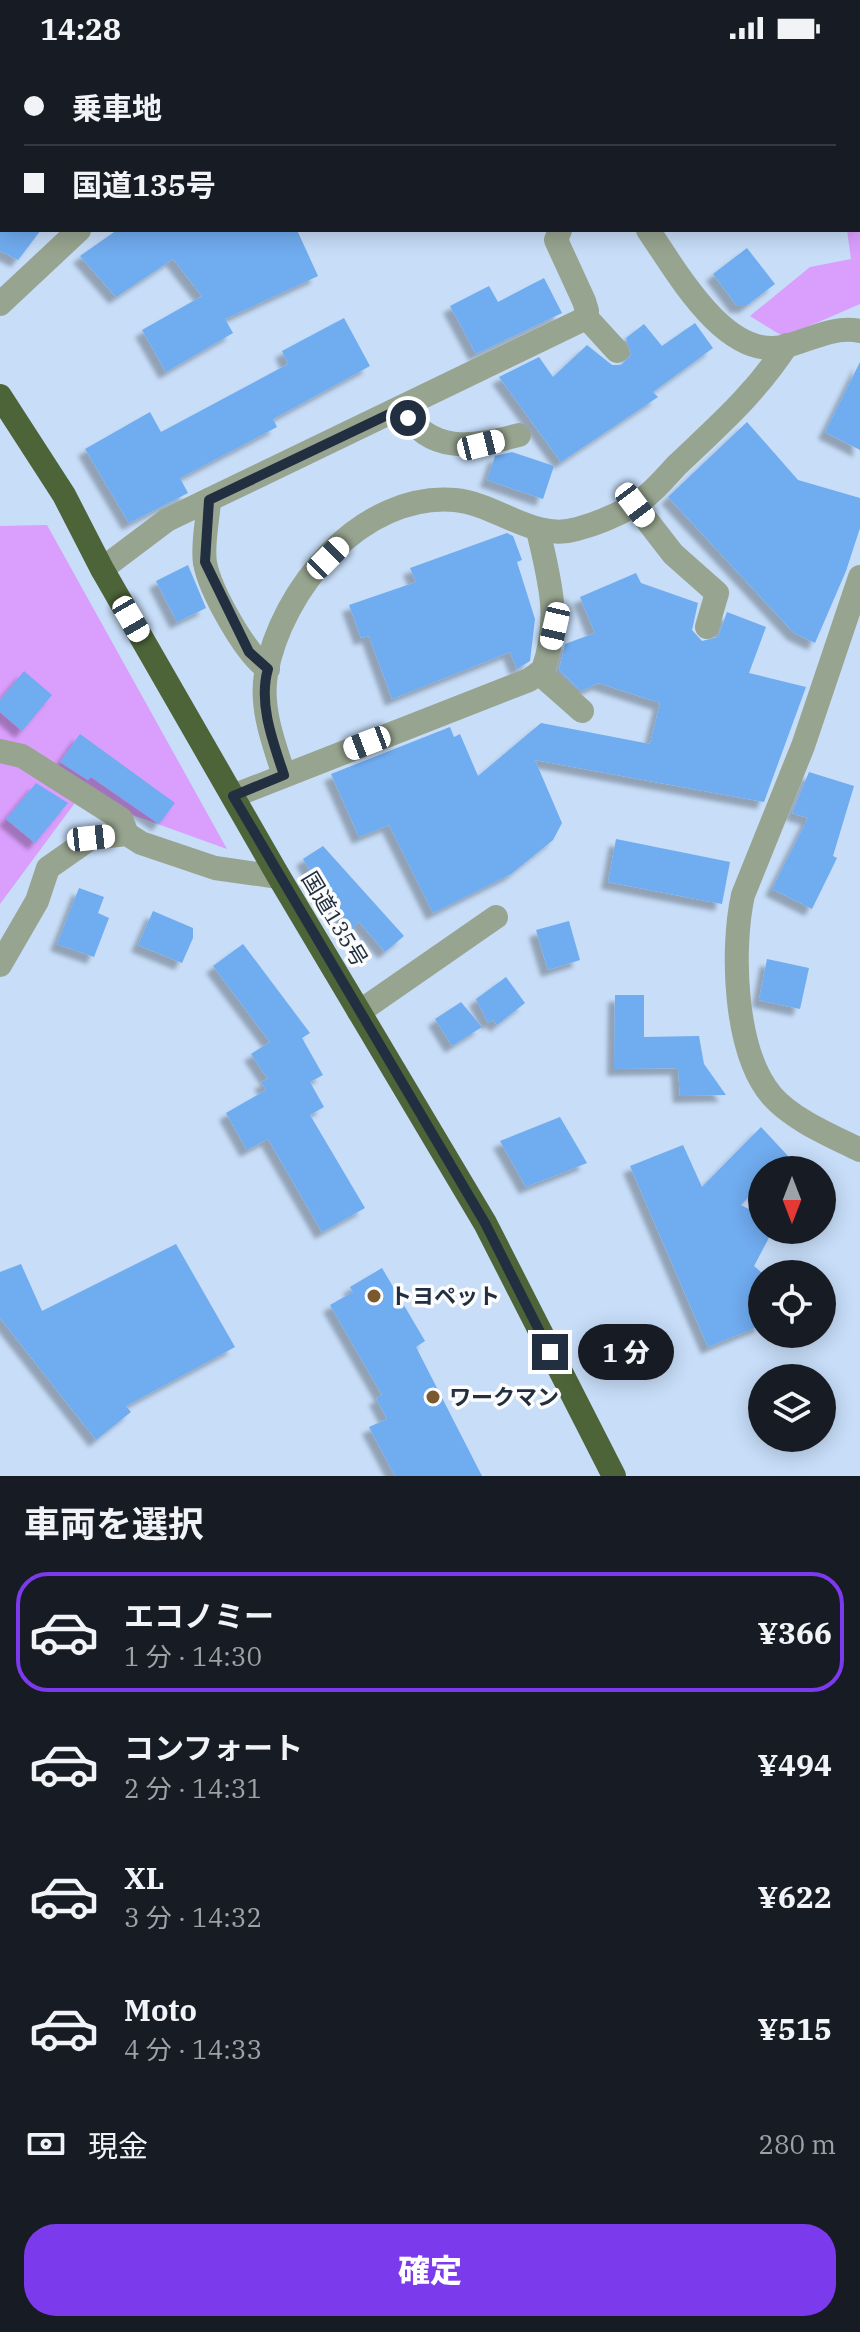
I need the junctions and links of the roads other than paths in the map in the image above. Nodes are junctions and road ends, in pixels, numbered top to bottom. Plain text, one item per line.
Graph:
1 (77, 232) edge
2 (559, 232) edge
3 (649, 232) edge
4 (0, 304) edge
5 (585, 316) junction
6 (860, 331) edge
7 (787, 345) junction
8 (617, 351) dead end
9 (0, 396) edge
10 (402, 408) junction
11 (519, 435) dead end
12 (209, 500) junction
13 (635, 505) junction
14 (538, 530) junction
15 (102, 569) junction
16 (860, 577) edge
17 (707, 627) dead end
18 (268, 669) junction
19 (539, 673) junction
20 (582, 711) dead end
21 (0, 751) edge
22 (284, 775) junction
23 (233, 796) junction
24 (127, 834) junction
25 (279, 877) junction
26 (496, 917) dead end
27 (0, 965) edge
28 (359, 1012) junction
29 (860, 1150) edge
30 (614, 1476) edge

1 - 4 street
2 - 5 street
3 - 7 street
5 - 8 street
5 - 10 street
6 - 7 street
7 - 13 street
9 - 15 highway, 国道135号
10 - 11 street
10 - 12 street
12 - 15 street
12 - 18 street
13 - 14 street
13 - 17 street
14 - 18 street
14 - 19 street
15 - 23 highway, 国道135号
16 - 29 street
18 - 22 street
19 - 20 street
19 - 22 street
21 - 24 street
22 - 23 street
23 - 25 highway, 国道135号
24 - 25 street
24 - 27 street
25 - 28 highway, 国道135号
26 - 28 street
28 - 30 highway, 国道135号

